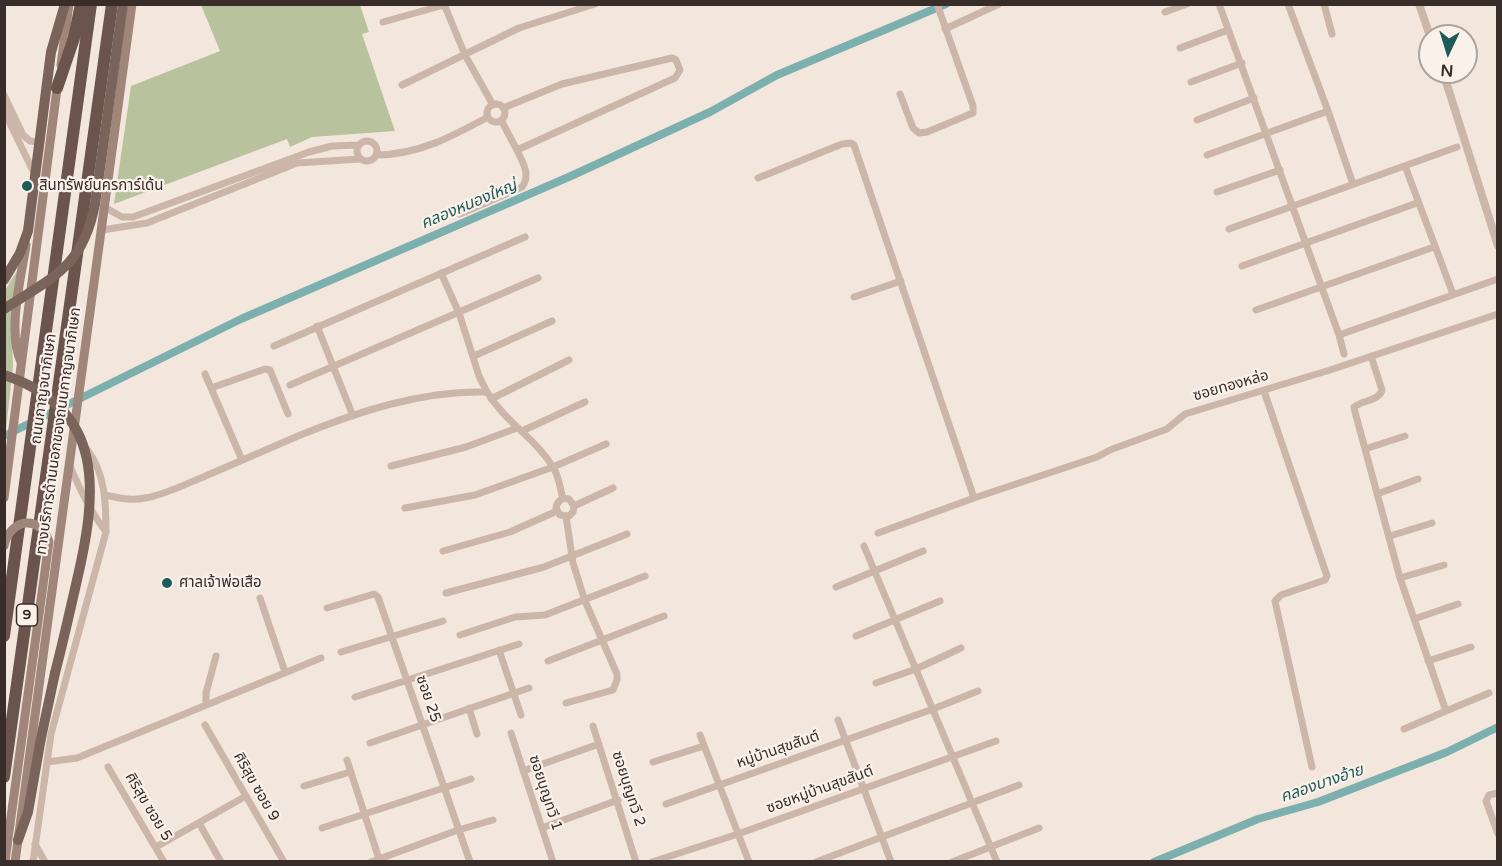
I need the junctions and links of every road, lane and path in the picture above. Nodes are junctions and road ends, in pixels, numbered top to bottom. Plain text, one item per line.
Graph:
1 (67, 4) edge
2 (81, 4) edge
3 (91, 4) edge
4 (112, 4) edge
5 (123, 4) edge
6 (132, 4) edge
7 (595, 4) edge
8 (937, 4) edge
9 (999, 4) edge
10 (1187, 4) edge
11 (1219, 4) edge
12 (1288, 4) edge
13 (1324, 4) edge
14 (1419, 4) edge
15 (444, 5) edge
16 (1165, 12) dead end
17 (382, 22) dead end
18 (1426, 24) edge
19 (945, 29) junction
20 (1228, 30) junction
21 (1332, 34) dead end
22 (1180, 48) dead end
23 (465, 55) junction
24 (1242, 63) junction
25 (1191, 82) dead end
26 (1447, 84) edge
27 (402, 86) dead end
28 (57, 88) junction
29 (900, 93) dead end
30 (4, 95) edge
31 (1254, 98) junction
32 (493, 105) junction
33 (503, 108) junction
34 (4, 111) edge
35 (1328, 111) junction
36 (489, 117) junction
37 (501, 120) junction
38 (1197, 120) dead end
39 (1267, 134) junction
40 (39, 142) junction
41 (359, 145) junction
42 (1457, 147) dead end
43 (517, 150) junction
44 (376, 155) junction
45 (1207, 155) dead end
46 (360, 159) junction
47 (293, 161) junction
48 (1405, 166) junction
49 (1280, 170) junction
50 (35, 174) junction
51 (759, 178) dead end
52 (1353, 184) junction
53 (1217, 192) dead end
54 (193, 199) junction
55 (1417, 203) junction
56 (1293, 206) junction
57 (104, 207) junction
58 (460, 214) dead end
59 (1229, 229) dead end
60 (102, 230) junction
61 (28, 231) junction
62 (525, 237) dead end
63 (1306, 244) junction
64 (1497, 246) edge
65 (1434, 247) junction
66 (1242, 266) dead end
67 (441, 273) junction
68 (538, 278) dead end
69 (1497, 279) edge
70 (4, 280) edge
71 (901, 281) junction
72 (1322, 287) junction
73 (1453, 294) junction
74 (854, 297) dead end
75 (4, 309) edge
76 (1256, 310) dead end
77 (459, 313) junction
78 (1497, 314) edge
79 (552, 321) dead end
80 (318, 326) junction
81 (1339, 335) junction
82 (274, 346) dead end
83 (1344, 354) dead end
84 (474, 356) junction
85 (1371, 356) junction
86 (569, 360) dead end
87 (22, 364) junction
88 (333, 367) junction
89 (4, 375) edge
90 (205, 375) dead end
91 (290, 385) dead end
92 (211, 388) junction
93 (1264, 391) junction
94 (487, 392) junction
95 (491, 399) junction
96 (585, 402) dead end
97 (288, 414) dead end
98 (353, 416) junction
99 (519, 430) junction
100 (1405, 436) dead end
101 (73, 440) junction
102 (606, 444) dead end
103 (1365, 449) junction
104 (242, 460) junction
105 (70, 466) junction
106 (391, 466) dead end
107 (553, 467) junction
108 (1418, 479) dead end
109 (613, 488) dead end
110 (1377, 494) junction
111 (105, 495) junction
112 (4, 498) edge
113 (563, 498) junction
114 (974, 498) junction
115 (574, 506) junction
116 (405, 508) dead end
117 (556, 511) junction
118 (566, 516) junction
119 (1432, 523) dead end
120 (106, 532) junction
121 (627, 534) dead end
122 (878, 534) dead end
123 (1390, 536) junction
124 (4, 546) edge
125 (864, 546) dead end
126 (443, 551) dead end
127 (923, 551) dead end
128 (571, 556) junction
129 (1444, 565) dead end
130 (875, 571) junction
131 (645, 576) dead end
132 (1401, 578) junction
133 (836, 587) dead end
134 (446, 593) dead end
135 (260, 598) dead end
136 (585, 600) junction
137 (940, 601) dead end
138 (1458, 604) dead end
139 (327, 608) dead end
140 (664, 616) dead end
141 (895, 619) junction
142 (1414, 619) junction
143 (443, 621) dead end
144 (460, 635) dead end
145 (4, 636) edge
146 (856, 636) dead end
147 (393, 637) junction
148 (602, 640) junction
149 (519, 644) dead end
150 (1471, 647) dead end
151 (962, 648) dead end
152 (499, 650) junction
153 (341, 652) dead end
154 (216, 657) dead end
155 (321, 658) dead end
156 (548, 661) dead end
157 (1428, 662) junction
158 (916, 669) junction
159 (285, 672) junction
160 (408, 680) junction
161 (876, 683) dead end
162 (529, 688) dead end
163 (978, 691) dead end
164 (1489, 693) dead end
165 (513, 694) junction
166 (355, 697) dead end
167 (566, 704) dead end
168 (206, 705) junction
169 (469, 708) junction
170 (933, 710) junction
171 (1446, 711) junction
172 (521, 715) dead end
173 (838, 720) dead end
174 (423, 724) junction
175 (205, 725) dead end
176 (593, 726) dead end
177 (1404, 729) dead end
178 (512, 733) dead end
179 (477, 734) dead end
180 (700, 735) dead end
181 (846, 740) junction
182 (996, 741) dead end
183 (370, 743) dead end
184 (599, 744) junction
185 (704, 746) junction
186 (954, 758) junction
187 (347, 760) dead end
188 (47, 762) junction
189 (653, 762) dead end
190 (108, 767) dead end
191 (1312, 767) dead end
192 (523, 771) junction
193 (350, 772) junction
194 (4, 777) edge
195 (471, 779) dead end
196 (720, 784) junction
197 (1019, 785) dead end
198 (304, 786) dead end
199 (444, 787) junction
200 (864, 789) junction
201 (1497, 793) edge
202 (246, 796) junction
203 (618, 800) junction
204 (666, 804) dead end
205 (973, 804) junction
206 (365, 814) junction
207 (493, 820) dead end
208 (198, 823) junction
209 (322, 828) dead end
210 (542, 828) junction
211 (1039, 828) dead end
212 (458, 830) junction
213 (738, 834) junction
214 (1497, 834) edge
215 (882, 838) junction
216 (18, 840) junction
217 (35, 844) junction
218 (156, 847) junction
219 (991, 848) junction
220 (380, 860) edge
221 (5, 861) edge
222 (15, 861) edge
223 (33, 861) edge
224 (45, 861) edge
225 (164, 861) edge
226 (221, 861) edge
227 (284, 861) edge
228 (371, 861) edge
229 (470, 861) edge
230 (554, 861) edge
231 (636, 861) edge
232 (652, 861) edge
233 (749, 861) edge
234 (816, 861) edge
235 (891, 861) edge
236 (952, 861) edge
237 (997, 861) edge

1 - 28 main road
1 - 40 main road
2 - 28 highway
3 - 145 highway, ถนนกาญจนาภิเษก / 9
4 - 194 highway, ถนนกาญจนาภิเษก / 9
5 - 75 main road, bridge
6 - 57 main road, ทางบริการด้านนอกของถนนกาญจนาภิเษก
7 - 23 street
8 - 19 street
9 - 19 street
10 - 16 street
11 - 20 street
12 - 35 street
13 - 21 street
14 - 18 street
15 - 17 street
15 - 23 street
19 - 29 street
20 - 22 street
20 - 24 street
23 - 27 street
23 - 32 street
24 - 25 street
24 - 31 street
26 - 64 street
28 - 87 main road
30 - 40 street
31 - 38 street
31 - 39 street
32 - 33 street
32 - 36 street
33 - 37 street
33 - 43 street
34 - 50 street
35 - 39 street
35 - 52 street
36 - 37 street
36 - 44 street
37 - 43 street
39 - 45 street
39 - 49 street
40 - 50 main road
41 - 44 street
41 - 46 street
41 - 47 street
42 - 48 street
43 - 58 street
44 - 46 street
46 - 47 street
47 - 54 street
48 - 52 street
48 - 55 street
49 - 53 street
49 - 56 street
50 - 61 main road
51 - 71 street
52 - 56 street
54 - 57 street
54 - 60 street
55 - 63 street
55 - 65 street
56 - 59 street
56 - 63 street
57 - 60 main road, ทางบริการด้านนอกของถนนกาญจนาภิเษก
60 - 101 main road, ทางบริการด้านนอกของถนนกาญจนาภิเษก
61 - 70 main road
61 - 87 main road
62 - 67 street
63 - 66 street
63 - 72 street
65 - 72 street
65 - 73 street
67 - 77 street
67 - 80 street
68 - 77 street
69 - 73 street
71 - 74 street
71 - 114 street
72 - 76 street
72 - 81 street
73 - 81 street
77 - 84 street
77 - 88 street
78 - 85 street, ซอยทองหล่อ
79 - 84 street
80 - 82 street
80 - 88 street
81 - 83 street
84 - 94 street
85 - 93 street, ซอยทองหล่อ
85 - 103 street
86 - 95 street
87 - 112 main road
88 - 91 street
88 - 98 street
89 - 216 main road, bridge
90 - 92 street
92 - 97 street
92 - 104 street
93 - 114 street, ซอยทองหล่อ
93 - 191 street
94 - 95 street
94 - 98 street
95 - 99 street
96 - 99 street
98 - 104 street
99 - 106 street
99 - 107 street
100 - 103 street
101 - 105 main road, ทางบริการด้านนอกของถนนกาญจนาภิเษก
101 - 111 street
102 - 107 street
103 - 110 street
104 - 111 street
105 - 120 street
105 - 216 main road, ทางบริการด้านนอกของถนนกาญจนาภิเษก
107 - 113 street
107 - 116 street
108 - 110 street
109 - 115 street
110 - 123 street
111 - 120 street
113 - 115 street
113 - 117 street
114 - 122 street, ซอยทองหล่อ
115 - 118 street
117 - 118 street
117 - 126 street
118 - 128 street
119 - 123 street
120 - 188 street
121 - 128 street
123 - 132 street
124 - 221 main road, bridge
125 - 130 street
127 - 130 street
128 - 134 street
128 - 136 street
129 - 132 street
130 - 133 street
130 - 141 street
131 - 136 street
132 - 142 street
135 - 159 street
136 - 144 street
136 - 148 street
137 - 141 street
138 - 142 street
139 - 147 street, ซอย 25
140 - 148 street
141 - 146 street
141 - 158 street
142 - 157 street
143 - 147 street
147 - 153 street
147 - 160 street, ซอย 25
148 - 156 street
148 - 167 street
149 - 152 street
150 - 157 street
151 - 158 street
152 - 160 street
152 - 165 street
154 - 168 street
155 - 159 street
157 - 171 street
158 - 161 street
158 - 170 street
159 - 168 street
160 - 166 street
160 - 174 street, ซอย 25
162 - 165 street
163 - 170 street, หมู่บ้านสุขสันต์
164 - 171 street
165 - 169 street
165 - 172 street
168 - 188 street
169 - 174 street
169 - 179 street
170 - 181 street, หมู่บ้านสุขสันต์
170 - 186 street
171 - 177 street
173 - 181 street
174 - 183 street
174 - 199 street, ซอย 25
175 - 202 street, ศิริสุข ซอย 9
176 - 184 street, ซอยบุญทวี 2
178 - 192 street, ซอยบุญทวี 1
180 - 185 street
181 - 196 street, หมู่บ้านสุขสันต์
181 - 200 street
182 - 186 street, ซอยหมู่บ้านสุขสันต์
184 - 192 street
184 - 203 street, ซอยบุญทวี 2
185 - 189 street
185 - 196 street
186 - 200 street, ซอยหมู่บ้านสุขสันต์
186 - 205 street
187 - 193 street
188 - 217 street
190 - 218 street, ศิริสุข ซอย 5
192 - 210 street, ซอยบุญทวี 1
193 - 198 street
193 - 206 street
195 - 199 street
196 - 204 street, หมู่บ้านสุขสันต์
196 - 213 street
197 - 205 street
199 - 206 street
199 - 212 street, ซอย 25
200 - 213 street, ซอยหมู่บ้านสุขสันต์
200 - 215 street
201 - 214 street
202 - 208 street
202 - 227 street, ศิริสุข ซอย 9
203 - 210 street
203 - 231 street, ซอยบุญทวี 2
205 - 215 street
205 - 219 street
206 - 209 street
206 - 220 street
207 - 212 street
208 - 218 street
208 - 226 street
210 - 230 street, ซอยบุญทวี 1
211 - 219 street
212 - 220 street
212 - 229 street, ซอย 25
213 - 232 street, ซอยหมู่บ้านสุขสันต์
213 - 233 street
215 - 234 street
215 - 235 street
216 - 222 main road, ทางบริการด้านนอกของถนนกาญจนาภิเษก
217 - 223 street
217 - 224 street
218 - 225 street, ศิริสุข ซอย 5
219 - 236 street
219 - 237 street
220 - 228 street

